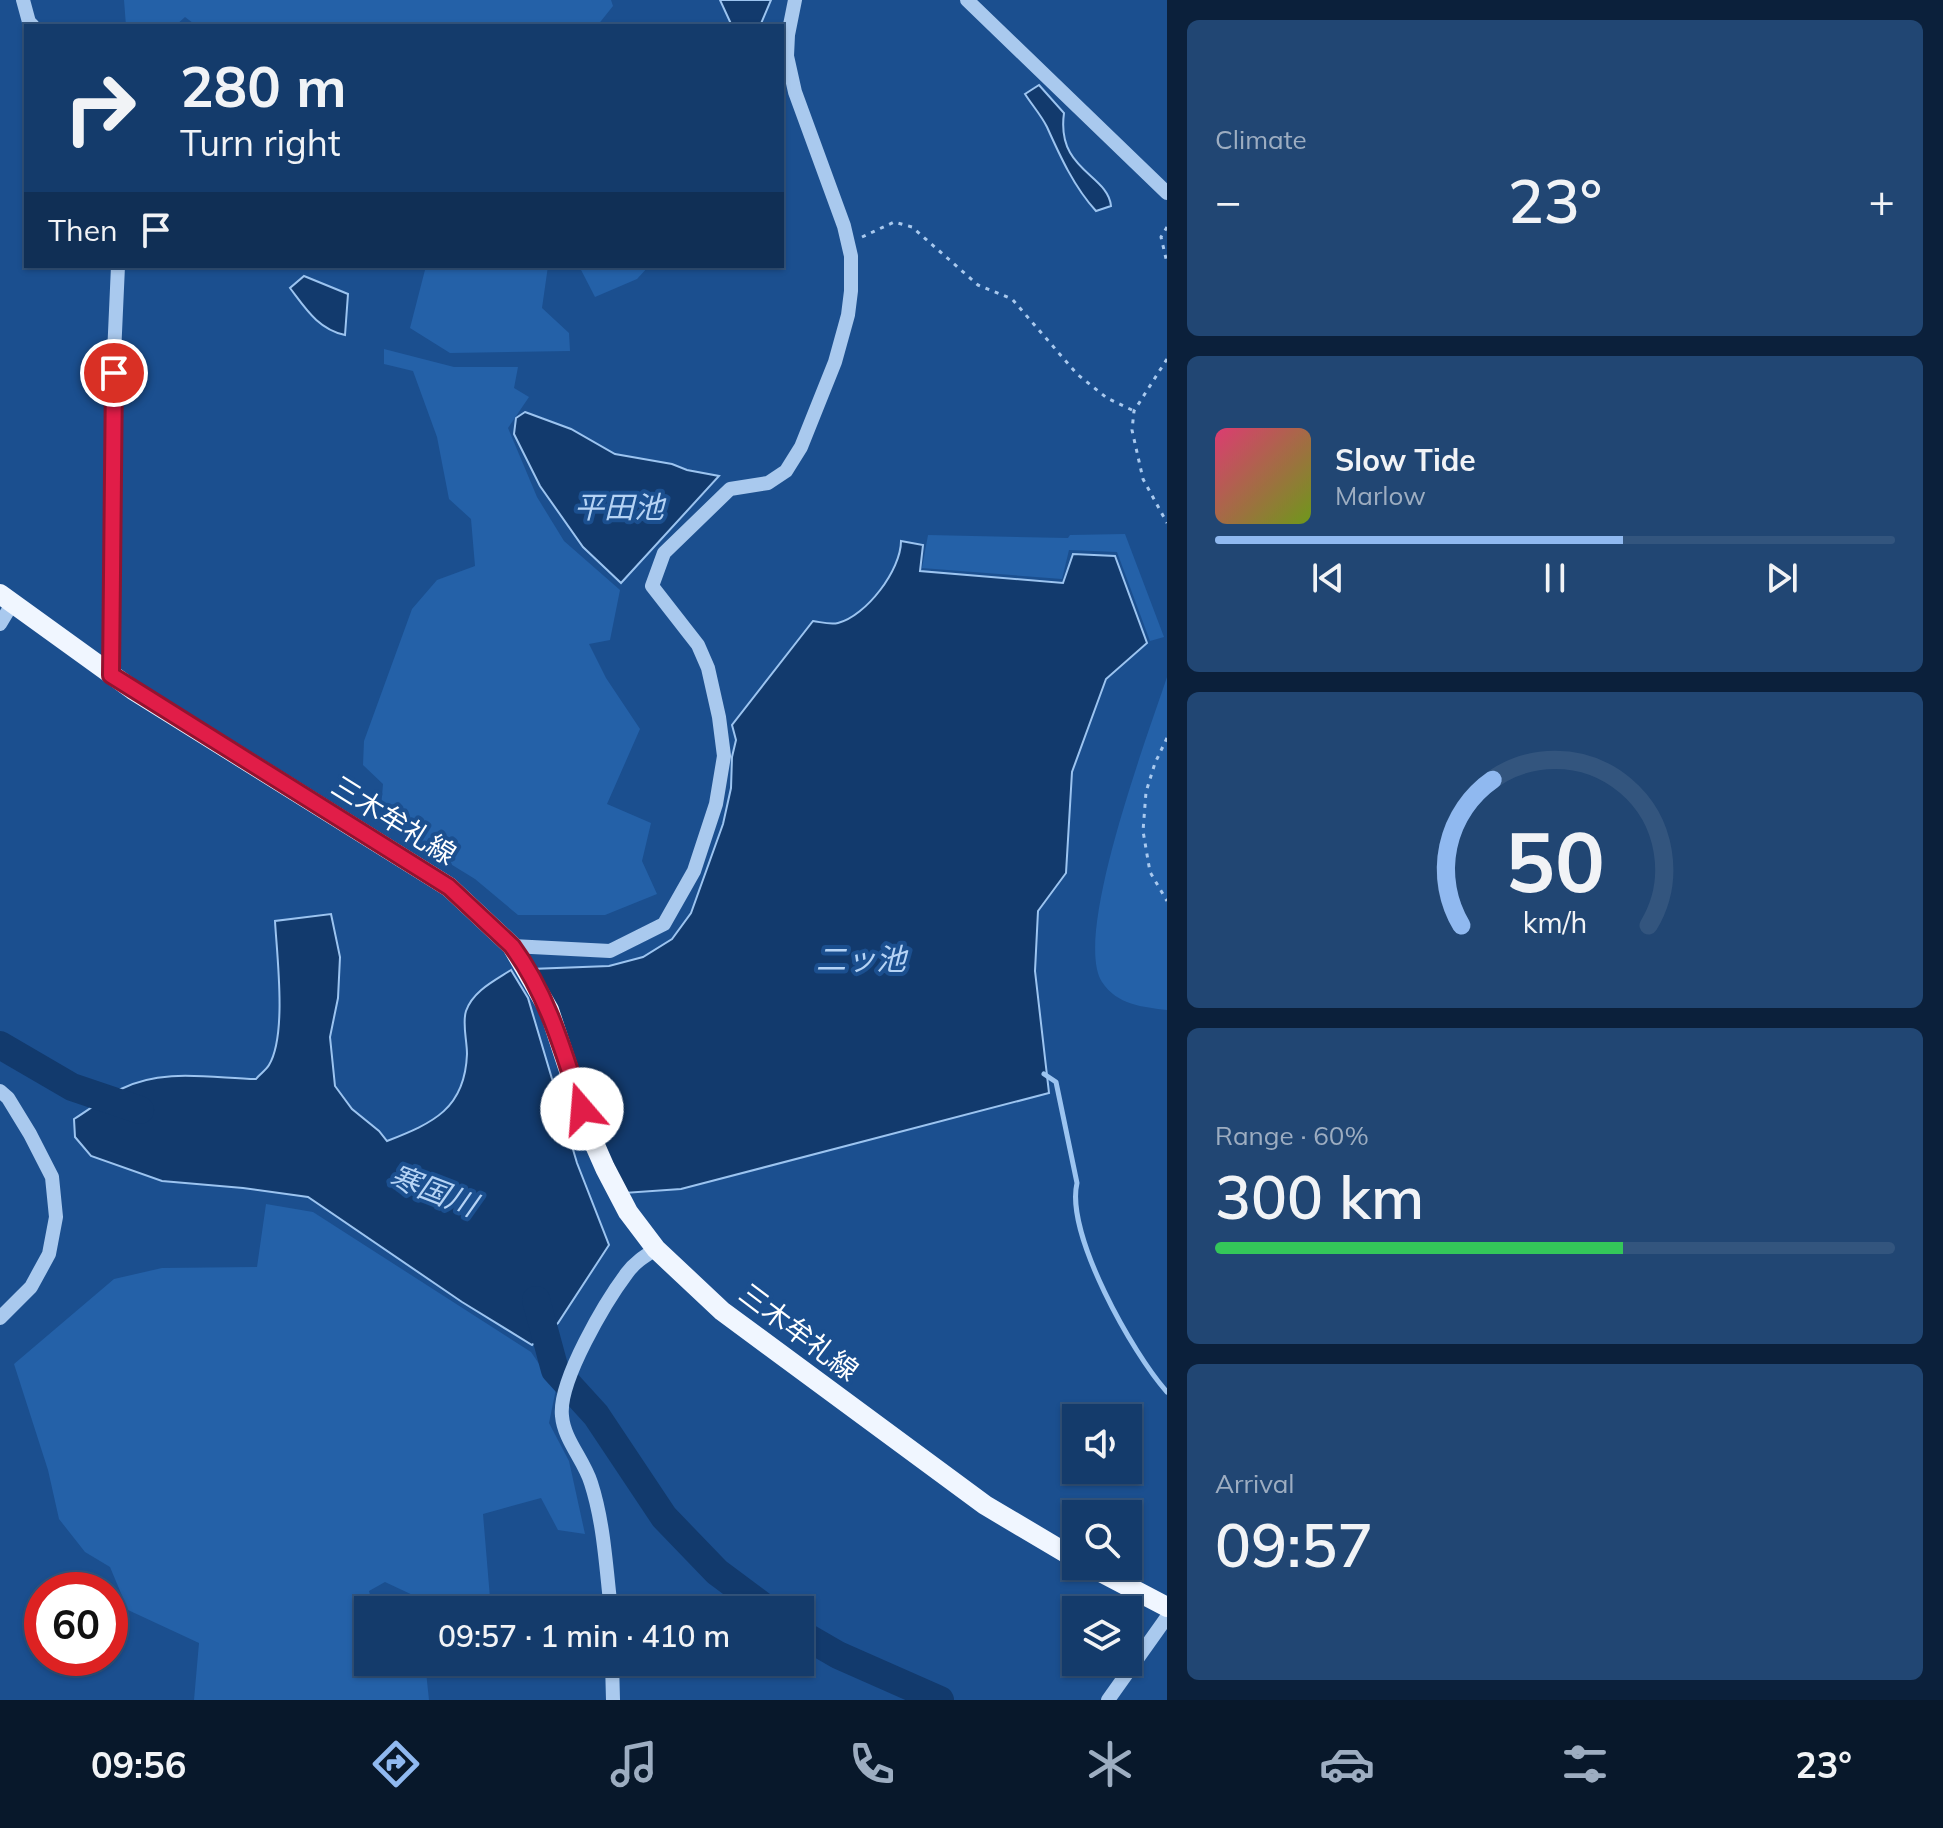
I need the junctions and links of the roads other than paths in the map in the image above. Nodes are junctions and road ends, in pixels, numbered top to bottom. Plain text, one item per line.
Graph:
1 (23, 0) edge
2 (795, 0) edge
3 (967, 0) edge
4 (31, 24) edge
5 (1167, 193) edge
6 (118, 268) edge
7 (6, 599) edge
8 (0, 624) edge
9 (111, 675) junction
10 (516, 952) junction
11 (0, 1091) edge
12 (650, 1242) junction
13 (0, 1318) edge
14 (1062, 1551) edge
15 (1116, 1580) edge
16 (609, 1596) edge
17 (1167, 1607) edge
18 (1167, 1617) edge
19 (612, 1676) edge
20 (613, 1700) edge
21 (1108, 1700) edge

1 - 4 street
2 - 10 street
3 - 5 street
6 - 9 street
7 - 8 street
7 - 9 main road, 三木牟礼線
9 - 10 main road, 三木牟礼線
10 - 12 main road, 三木牟礼線
11 - 13 street
12 - 14 main road, 三木牟礼線
12 - 16 street
15 - 17 main road
18 - 21 street
19 - 20 street

